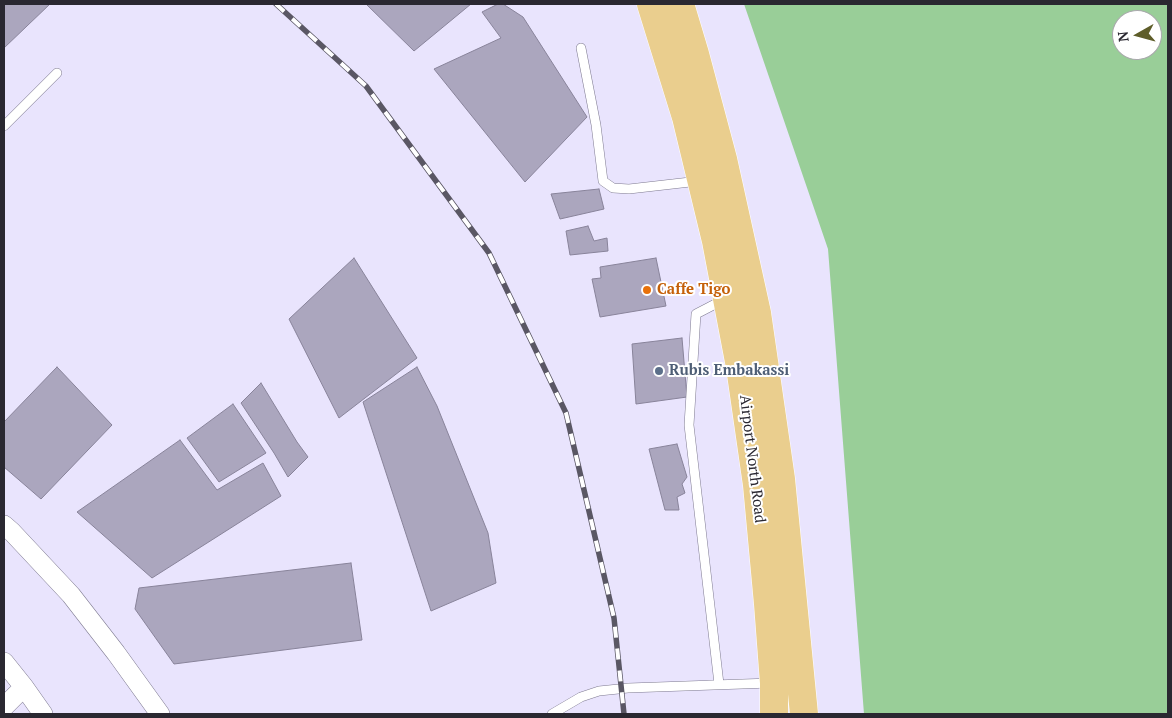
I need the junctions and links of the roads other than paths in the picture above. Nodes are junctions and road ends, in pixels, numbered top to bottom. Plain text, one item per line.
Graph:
1 (651, 4) edge
2 (680, 4) edge
3 (581, 48) dead end
4 (57, 73) dead end
5 (4, 126) edge
6 (701, 181) junction
7 (727, 298) junction
8 (4, 525) edge
9 (4, 662) edge
10 (774, 682) junction
11 (720, 684) junction
12 (24, 687) junction
13 (4, 707) edge
14 (43, 714) edge
15 (160, 714) edge
16 (552, 714) edge
17 (774, 714) edge
18 (804, 714) edge

1 - 6 main road, Airport North Road
2 - 18 main road, Airport North Road
3 - 6 lane
4 - 5 lane
6 - 7 main road, Airport North Road
7 - 10 main road, Airport North Road
7 - 11 lane
8 - 15 street
9 - 12 street
10 - 11 lane
10 - 17 main road, Airport North Road
11 - 16 lane
12 - 13 street
12 - 14 street

